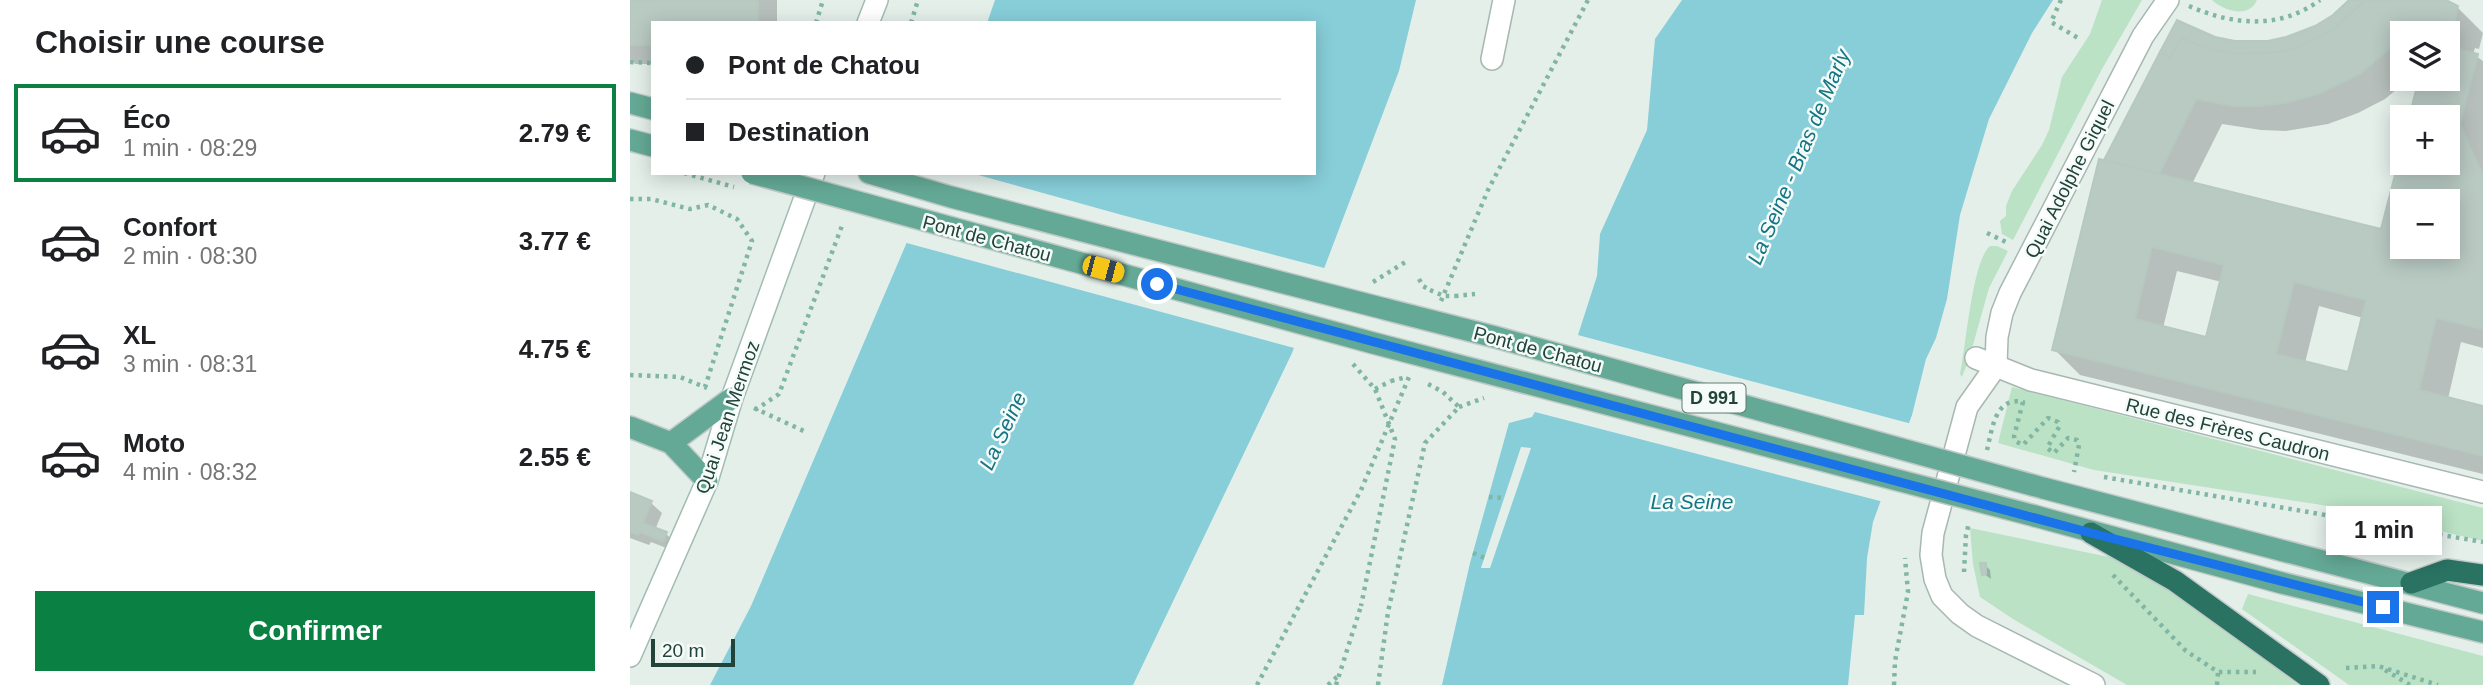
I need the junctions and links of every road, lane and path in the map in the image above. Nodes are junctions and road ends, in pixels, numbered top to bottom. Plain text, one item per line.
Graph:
1 (824, 0) edge
2 (877, 0) edge
3 (918, 0) edge
4 (1504, 0) edge
5 (1587, 0) edge
6 (2061, 0) edge
7 (2320, 0) edge
8 (2174, 1) edge
9 (817, 21) edge
10 (870, 21) edge
11 (912, 21) edge
12 (2078, 38) dead end
13 (1492, 59) dead end
14 (630, 62) edge
15 (651, 63) edge
16 (630, 103) edge
17 (651, 108) edge
18 (630, 140) edge
19 (651, 145) edge
20 (759, 175) edge
21 (813, 175) edge
22 (876, 175) edge
23 (630, 199) edge
24 (845, 220) dead end
25 (1987, 233) dead end
26 (2016, 247) dead end
27 (1419, 279) dead end
28 (1475, 294) dead end
29 (1440, 302) dead end
30 (1976, 358) dead end
31 (1414, 365) dead end
32 (1996, 366) junction
33 (630, 375) edge
34 (1412, 380) dead end
35 (705, 387) junction
36 (1434, 387) dead end
37 (732, 398) junction
38 (1996, 415) dead end
39 (630, 427) edge
40 (806, 432) dead end
41 (671, 443) junction
42 (2087, 474) dead end
43 (2101, 476) dead end
44 (707, 481) junction
45 (2483, 492) edge
46 (1489, 497) dead end
47 (1504, 498) dead end
48 (2091, 533) junction
49 (2483, 542) edge
50 (1473, 553) dead end
51 (1485, 558) dead end
52 (2107, 569) dead end
53 (2483, 575) edge
54 (2412, 583) junction
55 (1908, 592) dead end
56 (2483, 603) edge
57 (2483, 632) edge
58 (630, 656) edge
59 (2378, 666) junction
60 (2346, 668) dead end
61 (2218, 671) junction
62 (2256, 671) dead end
63 (1338, 676) junction
64 (1257, 685) edge
65 (1328, 685) edge
66 (1336, 685) edge
67 (1378, 685) edge
68 (1894, 685) edge
69 (2094, 685) edge
70 (2217, 685) edge
71 (2319, 685) edge
72 (2410, 685) edge
73 (2438, 685) edge

1 - 9 path
2 - 10 street
3 - 11 path
4 - 13 street
5 - 29 path
6 - 12 path
7 - 8 path
8 - 32 street, Quai Adolphe Giquel
14 - 15 path
16 - 17 main road
18 - 19 main road
20 - 48 main road, Pont de Chatou / D 991, bridge
21 - 37 street, Quai Jean Mermoz
22 - 54 main road, Pont de Chatou / D 991, bridge
23 - 35 path
24 - 40 path
25 - 26 path
27 - 28 path, bridge
30 - 32 street, Rue des Frères Caudron
31 - 64 path
32 - 45 street, Rue des Frères Caudron
32 - 69 street
33 - 35 path
34 - 63 path, bridge
35 - 37 path
36 - 67 path
37 - 41 main road
37 - 44 street, Quai Jean Mermoz
38 - 42 path
39 - 41 main road
41 - 44 main road
43 - 49 path
44 - 58 street, Quai Jean Mermoz
46 - 47 path
48 - 57 main road, D 991
48 - 71 highway
50 - 51 path
52 - 61 path
53 - 54 highway
54 - 56 main road, D 991
55 - 68 path
59 - 60 path
59 - 72 path
59 - 73 path
61 - 62 path
61 - 70 path
63 - 65 path
63 - 66 path

